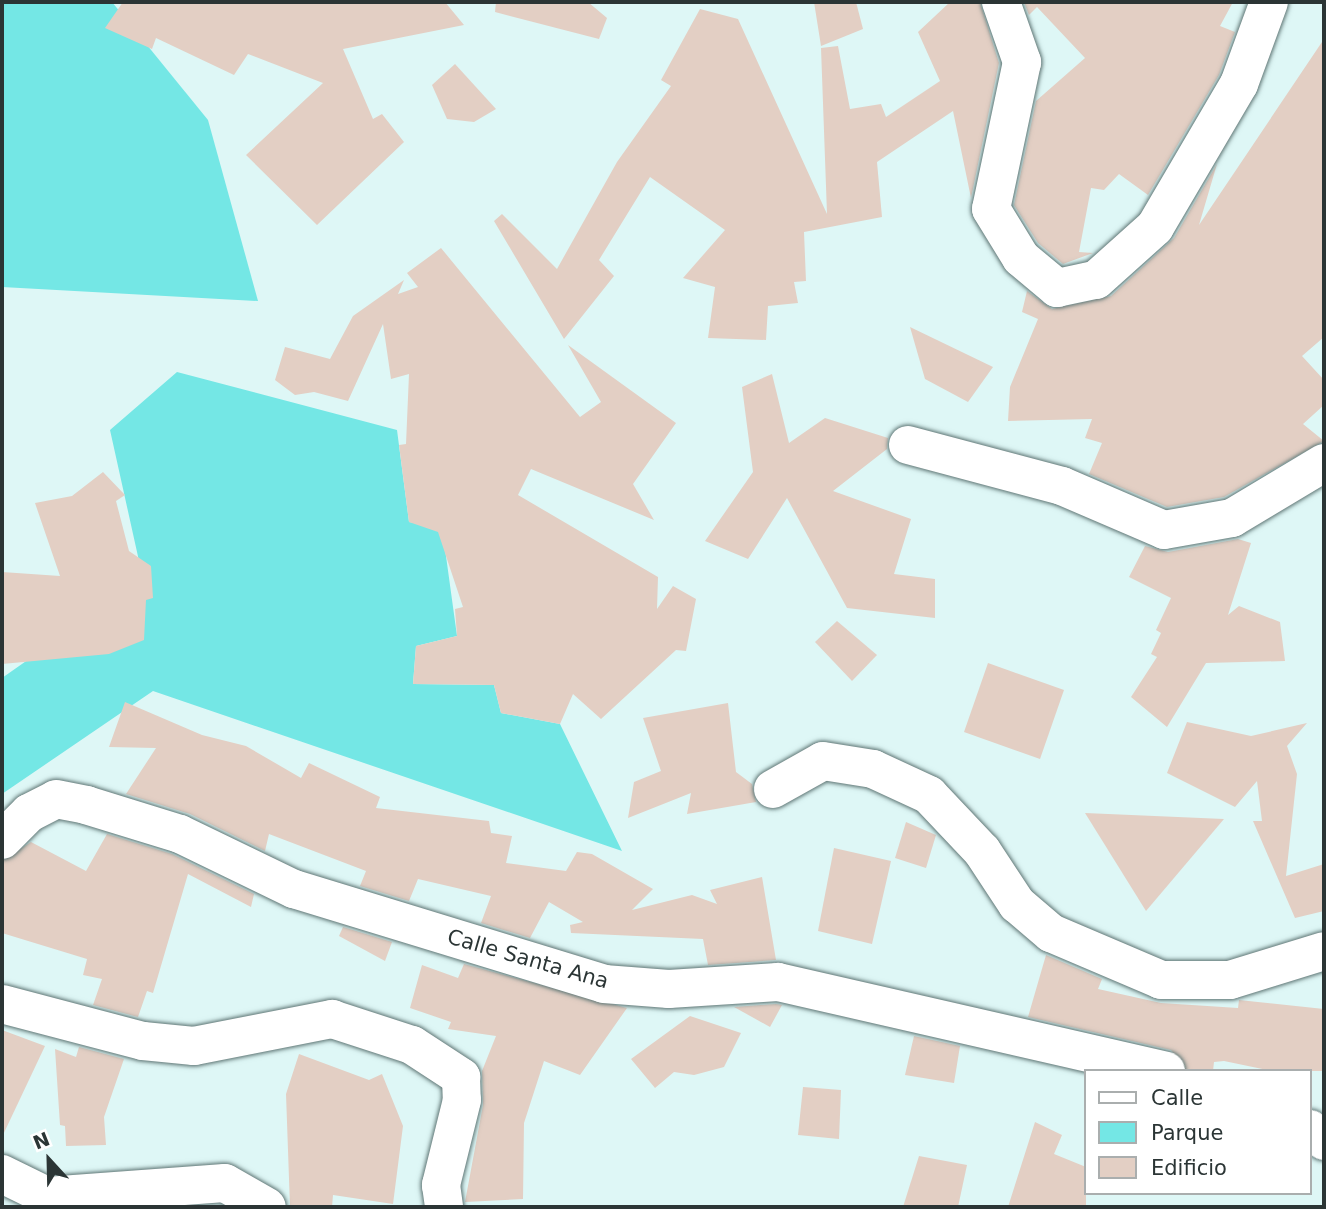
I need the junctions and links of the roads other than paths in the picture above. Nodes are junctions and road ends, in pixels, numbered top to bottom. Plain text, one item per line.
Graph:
1 (1001, 2) edge
2 (1269, 2) edge
3 (908, 445) dead end
4 (1324, 463) edge
5 (773, 789) dead end
6 (2, 840) edge
7 (1324, 951) edge
8 (2, 1004) edge
9 (1157, 1069) edge
10 (2, 1174) edge
11 (267, 1207) edge
12 (444, 1207) edge

1 - 2 street
3 - 4 street
5 - 7 street
6 - 9 street, Calle Santa Ana
8 - 12 street
10 - 11 street

